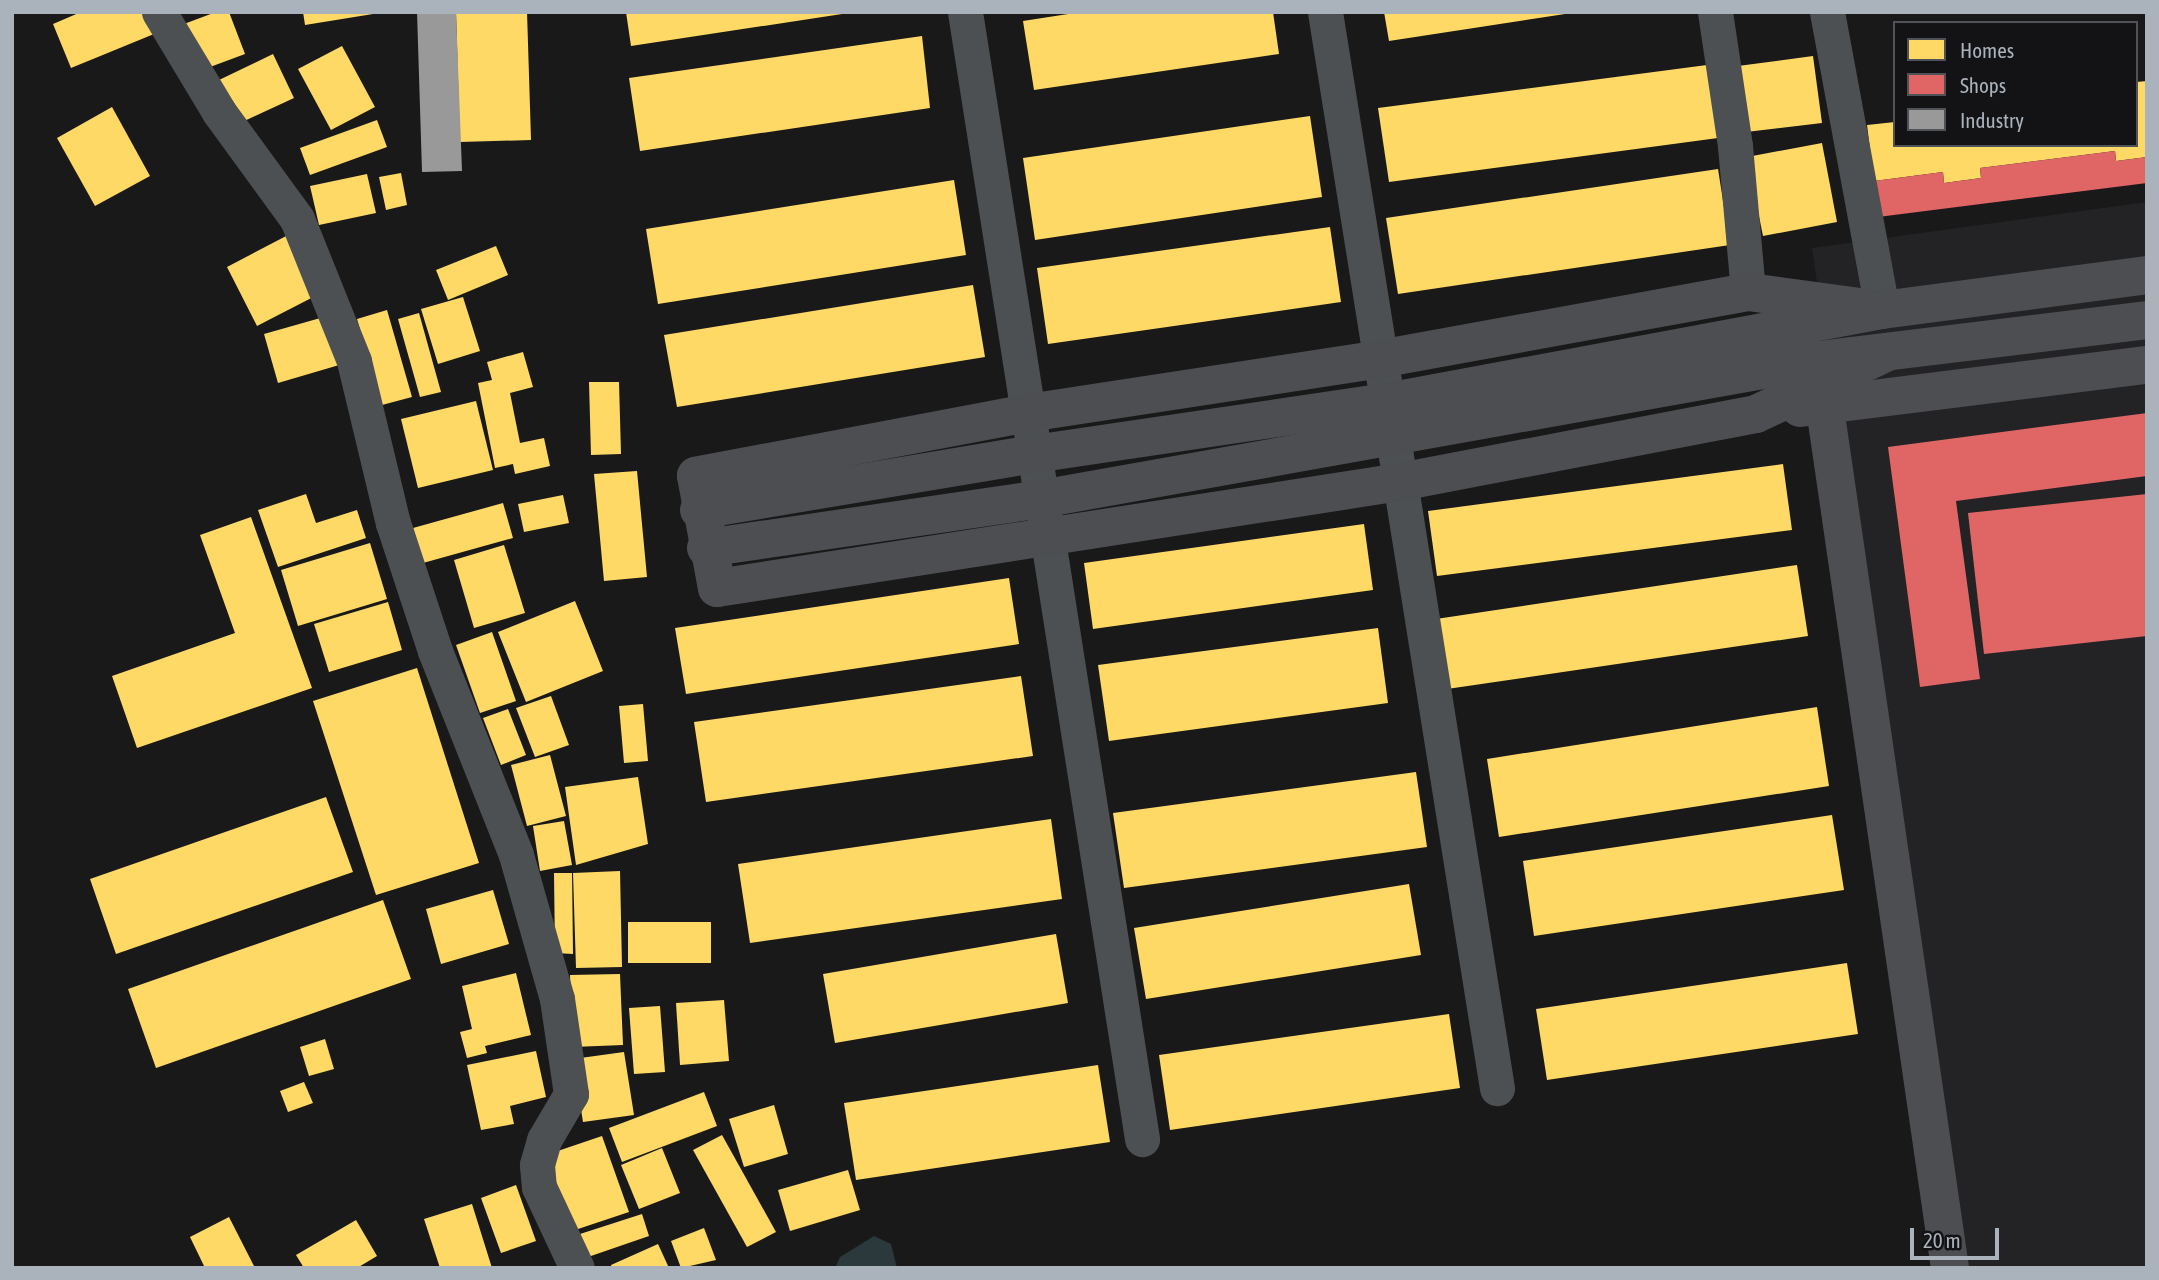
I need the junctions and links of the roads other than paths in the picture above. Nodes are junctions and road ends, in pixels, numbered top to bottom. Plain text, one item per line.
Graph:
1 (159, 12) edge
2 (965, 12) edge
3 (1325, 12) edge
4 (1715, 12) edge
5 (1827, 12) edge
6 (2147, 275) edge
7 (1748, 292) junction
8 (1882, 310) junction
9 (2147, 320) edge
10 (1381, 359) junction
11 (2147, 365) edge
12 (1821, 383) junction
13 (1387, 402) junction
14 (1028, 413) junction
15 (1393, 439) junction
16 (1034, 454) junction
17 (1400, 482) junction
18 (699, 499) junction
19 (1041, 499) junction
20 (1048, 540) junction
21 (708, 548) junction
22 (1497, 1088) dead end
23 (1142, 1139) dead end
24 (578, 1268) edge
25 (1950, 1268) edge

1 - 24 street
2 - 14 street
3 - 10 street
4 - 7 street
5 - 8 street
6 - 8 street
7 - 8 street
7 - 10 street
8 - 13 street
9 - 12 street
10 - 13 street
10 - 14 street
11 - 12 street
12 - 15 street
12 - 17 street
12 - 25 street
13 - 15 street
13 - 16 street
14 - 16 street
14 - 18 street
15 - 17 street
15 - 19 street
16 - 18 street
16 - 19 street
17 - 20 street
17 - 22 street
18 - 21 street
19 - 20 street
19 - 21 street
20 - 21 street
20 - 23 street

